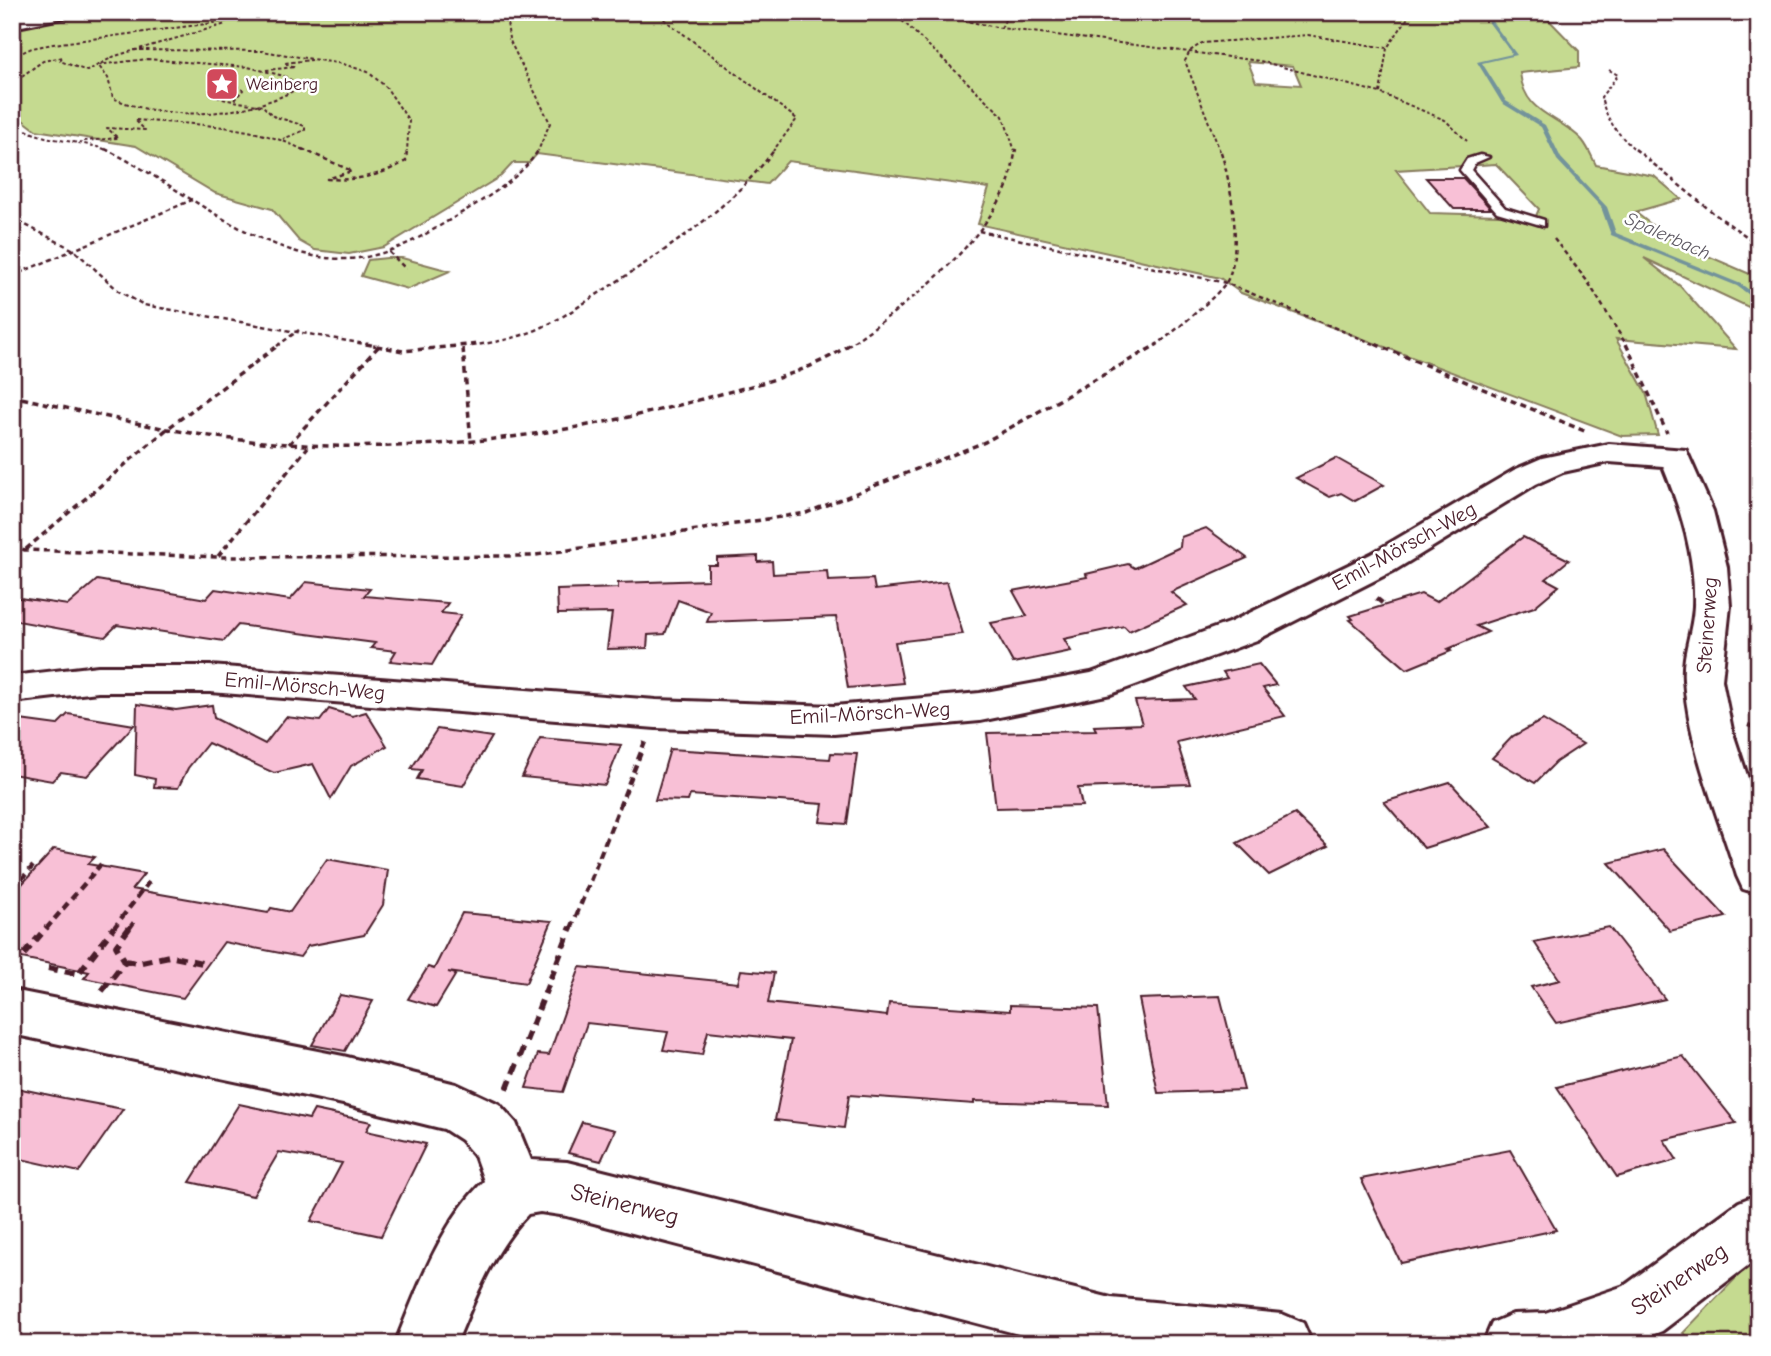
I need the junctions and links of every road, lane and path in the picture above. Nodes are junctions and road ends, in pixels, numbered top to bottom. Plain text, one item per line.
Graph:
1 (65, 12) edge
2 (274, 12) edge
3 (506, 12) edge
4 (654, 12) edge
5 (893, 12) edge
6 (922, 12) edge
7 (1024, 12) edge
8 (1412, 12) edge
9 (1759, 17) edge
10 (236, 20) junction
11 (12, 23) edge
12 (1001, 28) junction
13 (1759, 37) edge
14 (1387, 48) junction
15 (134, 50) junction
16 (1190, 51) junction
17 (12, 56) edge
18 (320, 59) junction
19 (98, 65) junction
20 (1609, 70) dead end
21 (260, 71) junction
22 (12, 83) edge
23 (1380, 93) junction
24 (234, 100) junction
25 (263, 106) junction
26 (12, 119) edge
27 (283, 139) junction
28 (84, 141) junction
29 (1484, 157) joint
30 (192, 200) junction
31 (13, 220) edge
32 (1540, 223) joint
33 (979, 231) junction
34 (1759, 245) edge
35 (74, 250) junction
36 (389, 252) junction
37 (406, 270) dead end
38 (12, 276) edge
39 (1226, 283) junction
40 (299, 330) junction
41 (378, 347) junction
42 (463, 348) junction
43 (12, 396) edge
44 (23, 398) junction
45 (12, 404) edge
46 (167, 429) junction
47 (1587, 432) dead end
48 (471, 442) junction
49 (288, 444) junction
50 (309, 446) junction
51 (1675, 457) junction
52 (12, 546) edge
53 (25, 550) junction
54 (218, 557) junction
55 (12, 689) edge
56 (656, 714) junction
57 (101, 864) dead end
58 (33, 866) dead end
59 (1759, 876) edge
60 (149, 882) dead end
61 (12, 890) edge
62 (134, 922) dead end
63 (125, 961) junction
64 (202, 962) dead end
65 (12, 964) edge
66 (48, 968) dead end
67 (99, 996) dead end
68 (12, 1012) edge
69 (480, 1122) junction
70 (514, 1189) junction
71 (1759, 1222) edge
72 (425, 1344) edge
73 (1282, 1344) edge
74 (1513, 1344) edge

1 - 11 street
2 - 10 path
3 - 36 path
4 - 42 path
5 - 33 path
6 - 12 path
7 - 12 path
8 - 14 path
9 - 13 path
10 - 15 path
10 - 17 path
12 - 16 path
14 - 16 path
14 - 23 path
15 - 18 path
15 - 19 path
16 - 23 path
16 - 39 path
18 - 21 path
18 - 27 path
19 - 21 path
19 - 22 path
19 - 25 path
20 - 34 path
21 - 25 path
23 - 29 path
24 - 24 path
24 - 25 path
25 - 27 path
26 - 28 path
27 - 28 path
28 - 30 path
29 - 32 lane
30 - 35 path
30 - 36 path
31 - 35 path
32 - 51 path
33 - 39 path
33 - 48 path
35 - 38 path
35 - 40 path
36 - 37 path
39 - 47 path
39 - 54 path
40 - 41 path
40 - 46 path
41 - 42 path
41 - 49 path
42 - 48 path
43 - 44 path
44 - 45 path
44 - 46 path
46 - 49 path
46 - 53 path
48 - 50 path
49 - 50 path
50 - 54 path
51 - 56 street, Emil-Mörsch-Weg
51 - 59 street, Steinerweg
52 - 53 path
53 - 54 path
55 - 56 street, Emil-Mörsch-Weg
56 - 69 path
57 - 65 path
58 - 61 path
60 - 66 path
62 - 63 path
63 - 64 path
63 - 67 path
68 - 69 street
69 - 70 street
70 - 72 street
70 - 73 street, Steinerweg
71 - 74 street, Steinerweg

